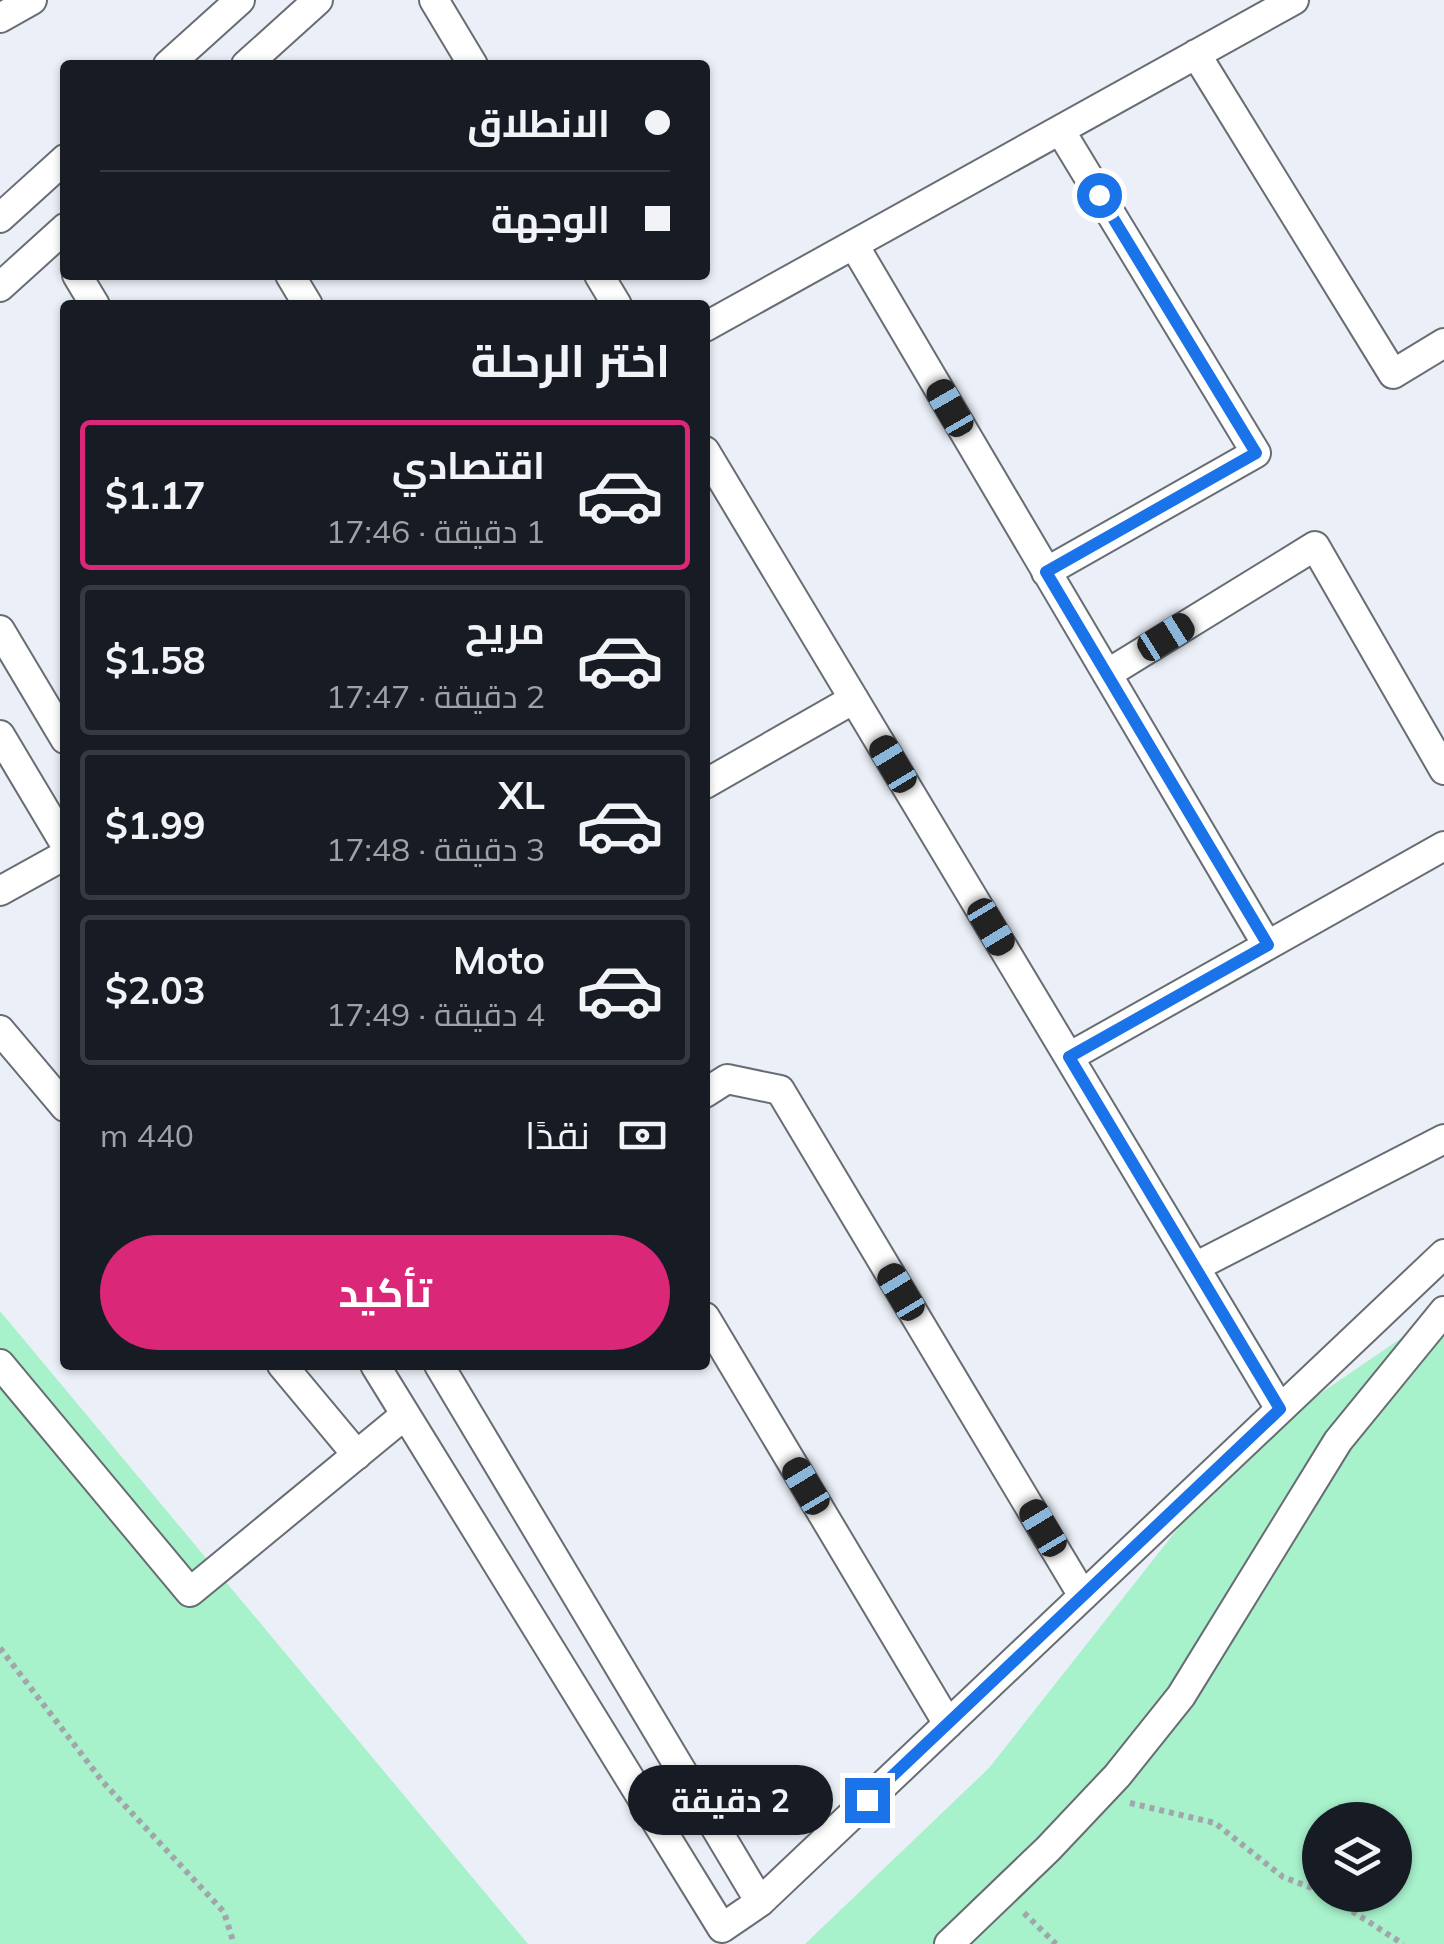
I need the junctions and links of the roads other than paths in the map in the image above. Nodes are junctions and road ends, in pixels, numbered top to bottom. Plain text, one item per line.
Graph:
1 (32, 0) edge
2 (240, 0) edge
3 (318, 0) edge
4 (434, 0) edge
5 (1294, 0) edge
6 (0, 18) edge
7 (1196, 54) junction
8 (174, 60) edge
9 (252, 60) edge
10 (470, 60) edge
11 (1060, 130) junction
12 (60, 164) edge
13 (0, 218) edge
14 (60, 241) edge
15 (854, 244) junction
16 (0, 287) edge
17 (710, 325) edge
18 (1444, 343) edge
19 (710, 459) edge
20 (1046, 572) junction
21 (0, 630) edge
22 (1107, 674) junction
23 (854, 699) junction
24 (60, 731) edge
25 (0, 735) edge
26 (1444, 770) edge
27 (710, 781) edge
28 (60, 836) edge
29 (1444, 846) edge
30 (60, 859) edge
31 (0, 892) edge
32 (1268, 945) junction
33 (0, 1030) edge
34 (1069, 1057) junction
35 (710, 1090) edge
36 (60, 1102) edge
37 (1444, 1139) edge
38 (1444, 1254) edge
39 (1195, 1267) junction
40 (1444, 1312) edge
41 (710, 1325) edge
42 (0, 1364) edge
43 (286, 1370) edge
44 (378, 1370) edge
45 (442, 1370) edge
46 (1280, 1409) junction
47 (405, 1415) junction
48 (357, 1455) junction
49 (1083, 1596) junction
50 (948, 1724) junction
51 (760, 1902) junction
52 (948, 1944) edge

1 - 6 street
2 - 8 street
3 - 9 street
4 - 10 street
5 - 7 street
7 - 11 street
7 - 18 street
11 - 15 street
11 - 20 street
12 - 13 street
14 - 16 street
15 - 17 street
15 - 20 street
19 - 23 street
20 - 22 street
21 - 24 street
22 - 26 street
22 - 32 street
23 - 27 street
23 - 34 street
25 - 28 street
29 - 32 street
30 - 31 street
32 - 34 street
33 - 36 street
34 - 39 street
35 - 49 street
37 - 39 street
38 - 46 street
39 - 46 street
40 - 52 street
41 - 50 street
42 - 48 street
43 - 48 street
44 - 47 street
45 - 51 street
46 - 49 street
47 - 48 street
47 - 51 street
49 - 50 street
50 - 51 street

